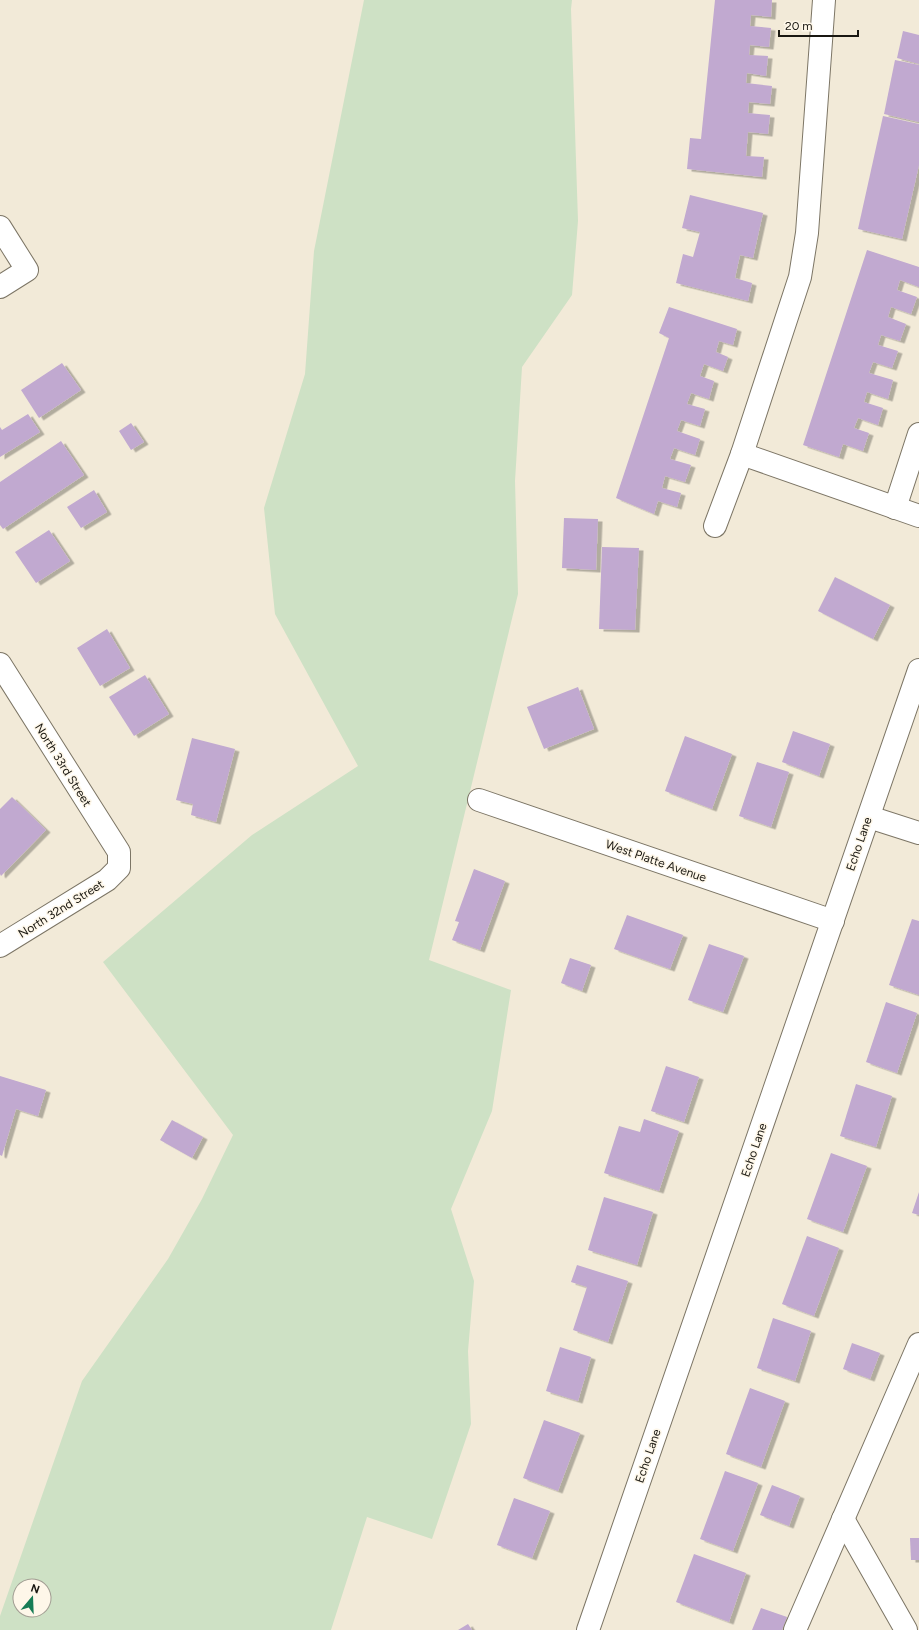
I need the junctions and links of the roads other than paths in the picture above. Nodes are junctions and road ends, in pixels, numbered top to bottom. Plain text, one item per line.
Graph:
1 (824, 0) edge
2 (0, 227) edge
3 (0, 287) edge
4 (919, 434) edge
5 (742, 454) junction
6 (895, 508) junction
7 (919, 516) edge
8 (715, 526) dead end
9 (0, 664) edge
10 (919, 670) edge
11 (479, 800) dead end
12 (869, 817) junction
13 (919, 833) edge
14 (118, 868) joint
15 (833, 921) junction
16 (0, 946) edge
17 (919, 1344) edge
18 (843, 1519) junction
19 (588, 1630) edge
20 (796, 1630) edge
21 (906, 1630) edge

1 - 5 street
2 - 3 street
4 - 6 street
5 - 6 street
5 - 8 street
6 - 7 street
9 - 14 street, North 33rd Street
10 - 12 street, Echo Lane
11 - 15 street, West Platte Avenue
12 - 13 street
12 - 15 street, Echo Lane
14 - 16 street, North 32nd Street
15 - 19 street, Echo Lane
17 - 18 street
18 - 20 street
18 - 21 street

